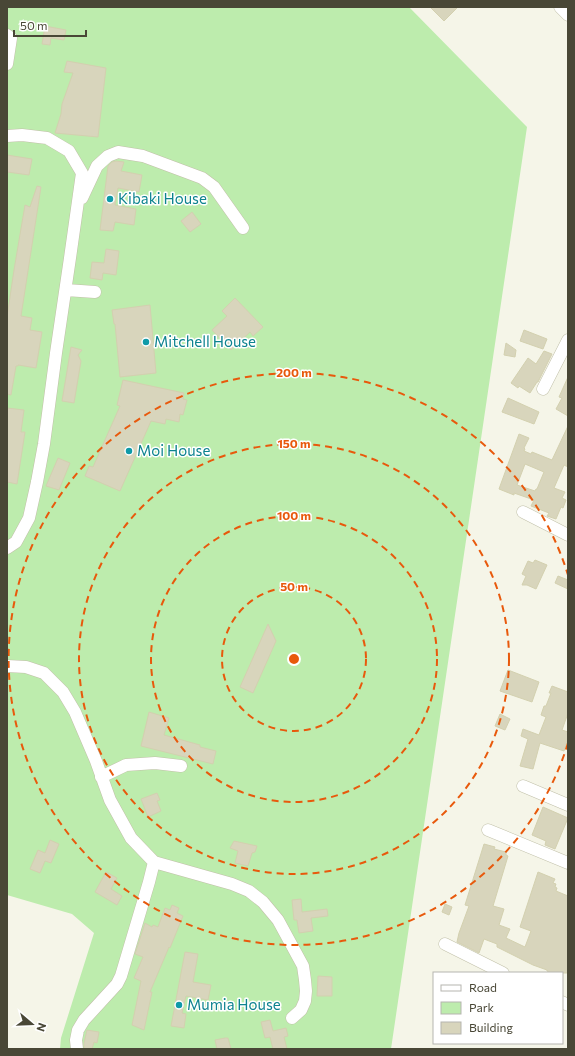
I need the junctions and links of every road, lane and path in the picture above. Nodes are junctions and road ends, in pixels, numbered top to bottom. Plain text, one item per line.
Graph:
1 (560, 7) edge
2 (568, 15) edge
3 (7, 35) edge
4 (7, 64) edge
5 (7, 136) edge
6 (77, 208) junction
7 (243, 228) dead end
8 (66, 290) junction
9 (95, 292) dead end
10 (568, 340) edge
11 (543, 389) dead end
12 (523, 512) dead end
13 (568, 535) edge
14 (7, 548) edge
15 (7, 666) edge
16 (181, 766) dead end
17 (101, 777) junction
18 (523, 786) dead end
19 (568, 805) edge
20 (488, 830) dead end
21 (154, 862) junction
22 (568, 863) edge
23 (445, 944) dead end
24 (501, 972) edge
25 (292, 1018) dead end
26 (77, 1049) edge

1 - 2 street
3 - 4 street
5 - 6 street
6 - 7 street
6 - 8 street
8 - 9 street
8 - 14 street
10 - 11 street
12 - 13 street
15 - 17 street
16 - 17 street
17 - 21 street
18 - 19 street
20 - 22 street
21 - 25 street
21 - 26 street
23 - 24 street

